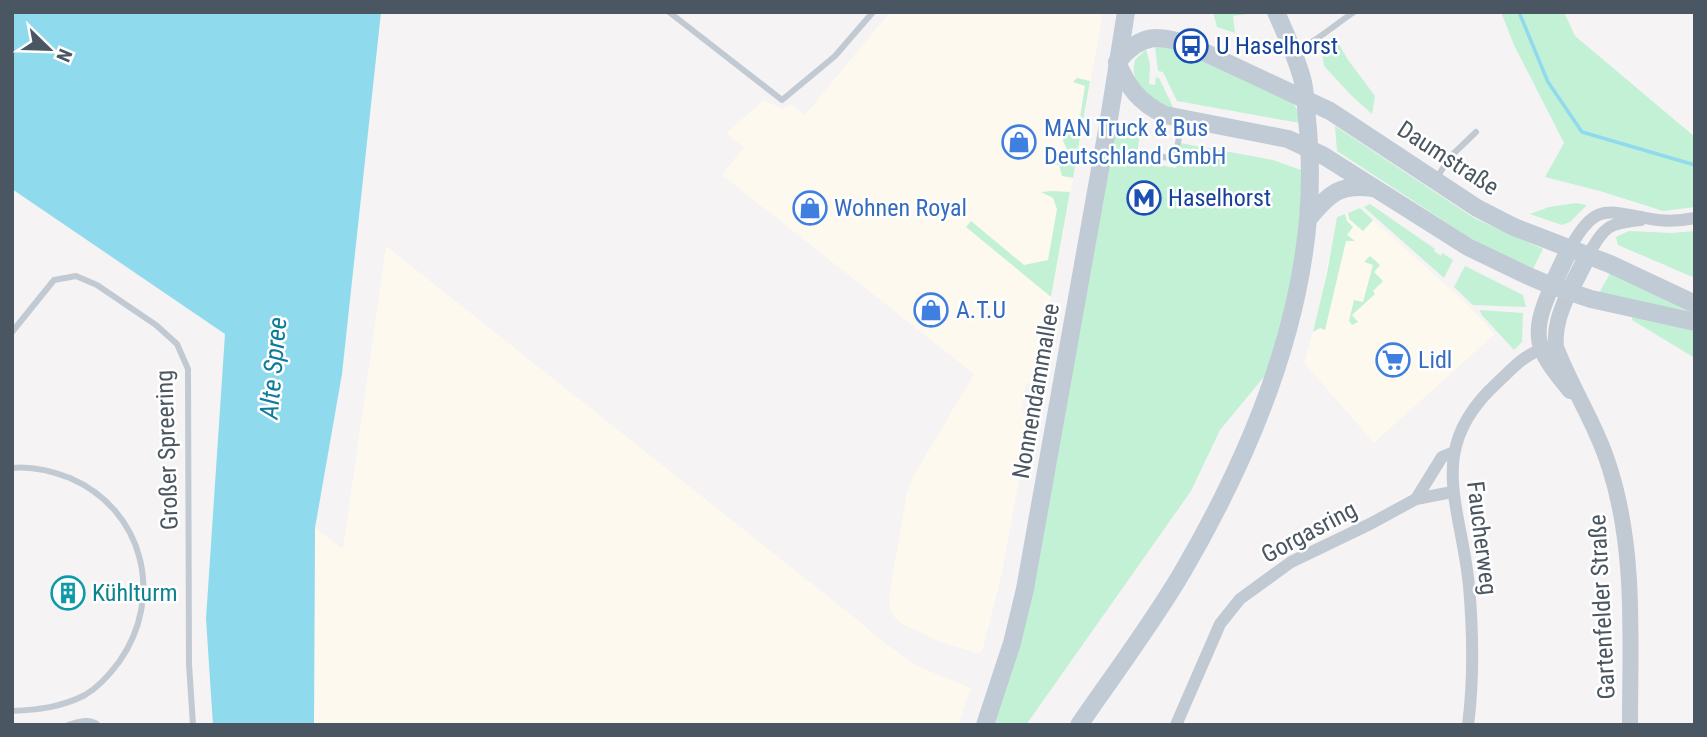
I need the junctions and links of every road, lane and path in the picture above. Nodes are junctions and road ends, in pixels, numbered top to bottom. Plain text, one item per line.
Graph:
1 (669, 12) edge
2 (873, 12) edge
3 (1126, 12) edge
4 (1276, 12) edge
5 (1354, 12) edge
6 (1293, 51) junction
7 (1117, 62) junction
8 (1305, 99) junction
9 (1182, 119) junction
10 (1476, 132) dead end
11 (1309, 148) junction
12 (1140, 153) dead end
13 (1435, 181) junction
14 (1376, 188) junction
15 (1309, 218) junction
16 (1695, 218) edge
17 (1651, 219) junction
18 (1570, 248) junction
19 (1588, 255) junction
20 (1560, 289) junction
21 (1695, 304) edge
22 (1695, 321) edge
23 (12, 331) edge
24 (1540, 350) junction
25 (1585, 409) junction
26 (1454, 452) junction
27 (12, 468) edge
28 (1452, 492) junction
29 (1416, 499) junction
30 (12, 711) edge
31 (68, 725) edge
32 (98, 725) edge
33 (193, 725) edge
34 (985, 725) edge
35 (1079, 725) edge
36 (1176, 725) edge
37 (1468, 725) edge
38 (1630, 725) edge

1 - 2 lane
3 - 7 main road, Nonnendammallee
4 - 6 main road
5 - 6 lane
6 - 8 main road
7 - 8 main road, Daumstraße
7 - 9 main road
7 - 34 main road, Nonnendammallee
8 - 11 main road
8 - 13 main road, Daumstraße
9 - 11 main road
9 - 12 lane
10 - 13 lane
11 - 14 main road
11 - 15 main road
13 - 18 main road, Daumstraße
14 - 15 main road
14 - 20 main road
15 - 35 main road
16 - 17 street
17 - 18 street
17 - 19 street
18 - 19 main road, Daumstraße
18 - 20 main road
19 - 20 main road
19 - 21 main road, Daumstraße
20 - 22 main road
20 - 24 street
20 - 25 street, Gartenfelder Straße
23 - 33 lane, Großer Spreering
24 - 25 street, Gartenfelder Straße
24 - 26 street, Faucherweg
25 - 38 street, Gartenfelder Straße
26 - 28 street, Faucherweg
26 - 29 street, Gorgasring
27 - 30 lane
28 - 29 street, Gorgasring
28 - 37 street, Faucherweg
29 - 36 street, Gorgasring
31 - 32 lane

